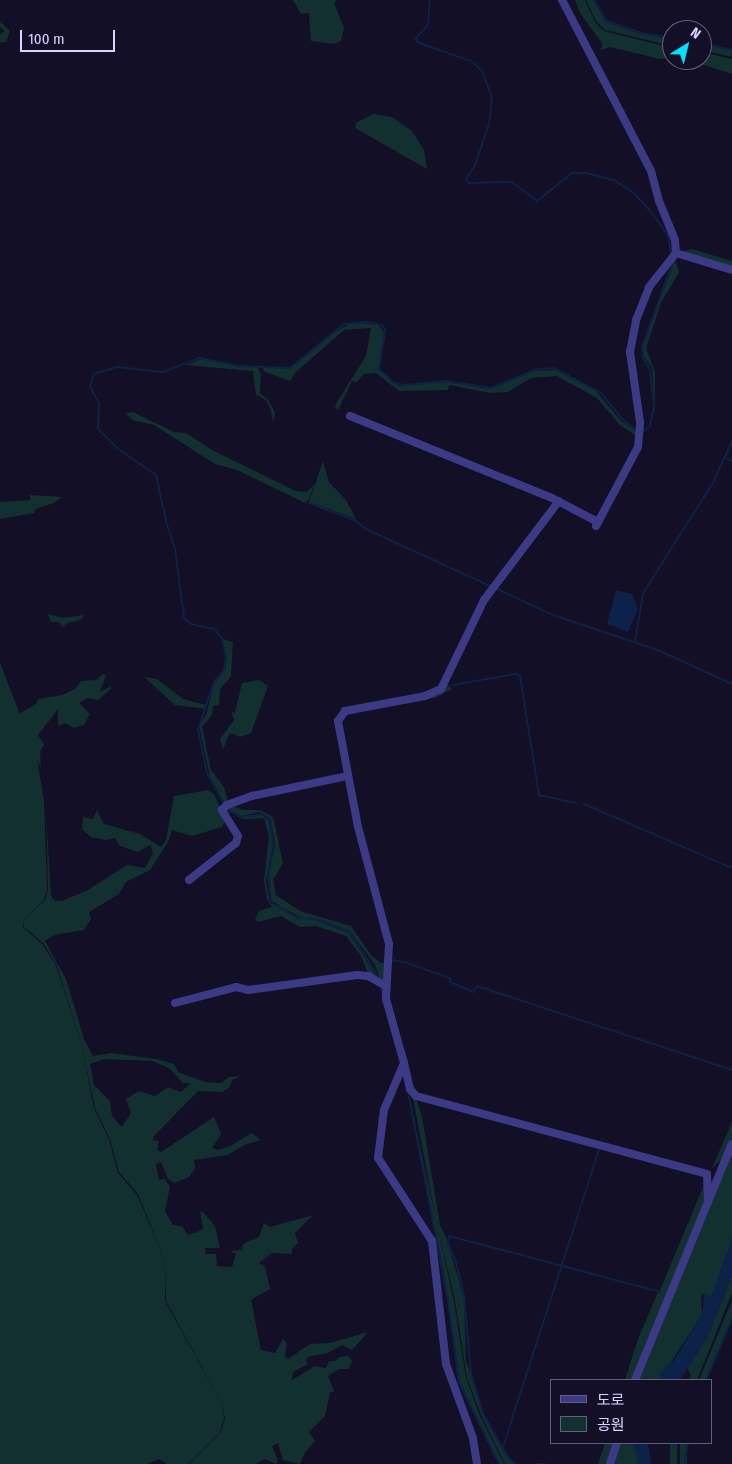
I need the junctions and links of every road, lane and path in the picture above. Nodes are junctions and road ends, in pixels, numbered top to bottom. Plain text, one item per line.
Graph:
1 (562, 0) edge
2 (676, 253) junction
3 (732, 270) edge
4 (350, 416) dead end
5 (558, 501) junction
6 (348, 776) junction
7 (189, 880) dead end
8 (386, 986) junction
9 (175, 1003) dead end
10 (404, 1063) junction
11 (732, 1144) edge
12 (726, 1160) junction
13 (707, 1174) junction
14 (708, 1202) junction
15 (636, 1379) edge
16 (617, 1444) edge
17 (478, 1464) edge
18 (610, 1464) edge

1 - 2 street
2 - 3 street
2 - 5 street
4 - 5 street
5 - 6 street
6 - 7 street
6 - 8 street
8 - 9 street
8 - 10 street
10 - 13 street
10 - 17 street
11 - 12 street
12 - 13 street
12 - 14 street
13 - 14 street
14 - 15 street
16 - 18 street

